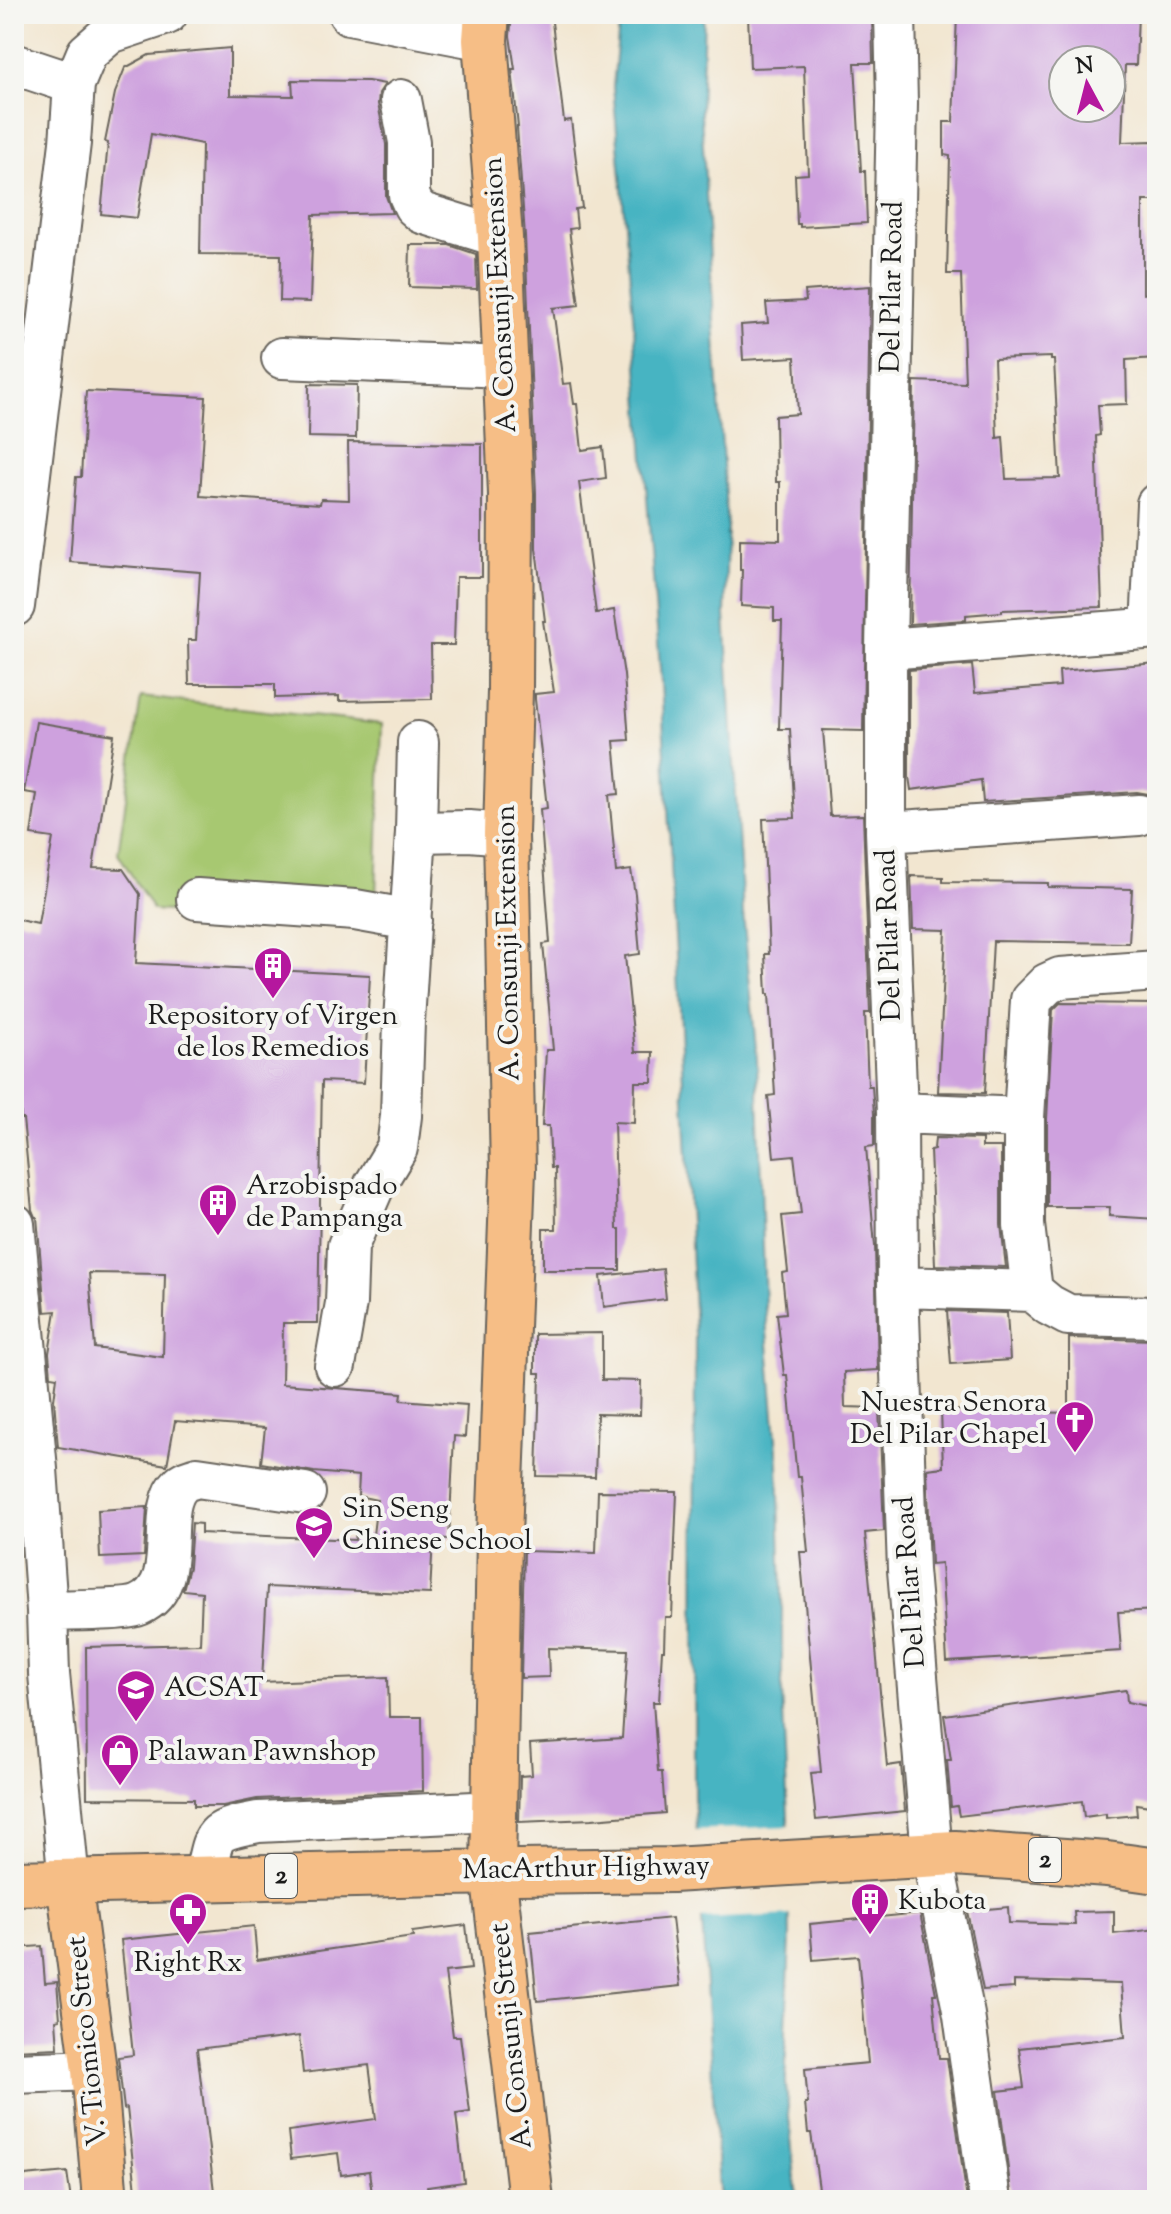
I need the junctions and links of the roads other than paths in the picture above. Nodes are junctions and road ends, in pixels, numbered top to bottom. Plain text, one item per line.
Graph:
1 (167, 14) edge
2 (349, 14) edge
3 (895, 14) edge
4 (486, 27) edge
5 (14, 64) edge
6 (74, 84) junction
7 (401, 100) dead end
8 (500, 237) junction
9 (282, 358) dead end
10 (505, 367) junction
11 (1157, 504) edge
12 (16, 564) edge
13 (14, 606) edge
14 (1154, 628) edge
15 (886, 649) junction
16 (418, 742) dead end
17 (1139, 815) dead end
18 (416, 832) junction
19 (886, 832) junction
20 (506, 834) junction
21 (197, 899) dead end
22 (411, 920) junction
23 (1157, 971) edge
24 (897, 1113) junction
25 (1024, 1118) junction
26 (15, 1248) edge
27 (898, 1287) junction
28 (1032, 1291) junction
29 (1157, 1317) edge
30 (335, 1366) dead end
31 (26, 1468) edge
32 (305, 1493) dead end
33 (47, 1611) junction
34 (32, 1674) edge
35 (496, 1811) junction
36 (932, 1854) junction
37 (1157, 1871) edge
38 (493, 1872) junction
39 (204, 1878) junction
40 (69, 1882) junction
41 (14, 1883) edge
42 (94, 2070) junction
43 (14, 2073) edge
44 (105, 2200) edge
45 (531, 2200) edge
46 (990, 2200) edge

1 - 6 street
2 - 4 street
3 - 15 street, Del Pilar Road
4 - 8 main road, A. Consunji Extension
5 - 6 street
6 - 12 street
7 - 8 street
8 - 10 main road, A. Consunji Extension
9 - 10 street
10 - 20 main road, A. Consunji Extension
11 - 14 street
12 - 13 street
14 - 15 street
15 - 19 street, Del Pilar Road
16 - 18 street
17 - 19 street
18 - 20 street
18 - 22 street
19 - 24 street, Del Pilar Road
20 - 35 main road, A. Consunji Extension
21 - 22 street
22 - 30 street
23 - 25 street
24 - 25 street
24 - 27 street, Del Pilar Road
25 - 28 street
26 - 31 street
27 - 28 street
27 - 36 street, Del Pilar Road
28 - 29 street
31 - 33 street
32 - 33 street
33 - 34 street
34 - 40 street
35 - 38 main road, A. Consunji Extension
35 - 39 street
36 - 37 main road, MacArthur Highway / 2
36 - 38 main road, MacArthur Highway / 2
36 - 46 street, Del Pilar Road
38 - 39 main road, MacArthur Highway / 2
38 - 45 main road, A. Consunji Street
39 - 40 main road, MacArthur Highway / 2
40 - 41 main road, MacArthur Highway / 2
40 - 42 main road, V. Tiomico Street
42 - 43 street
42 - 44 main road, V. Tiomico Street

